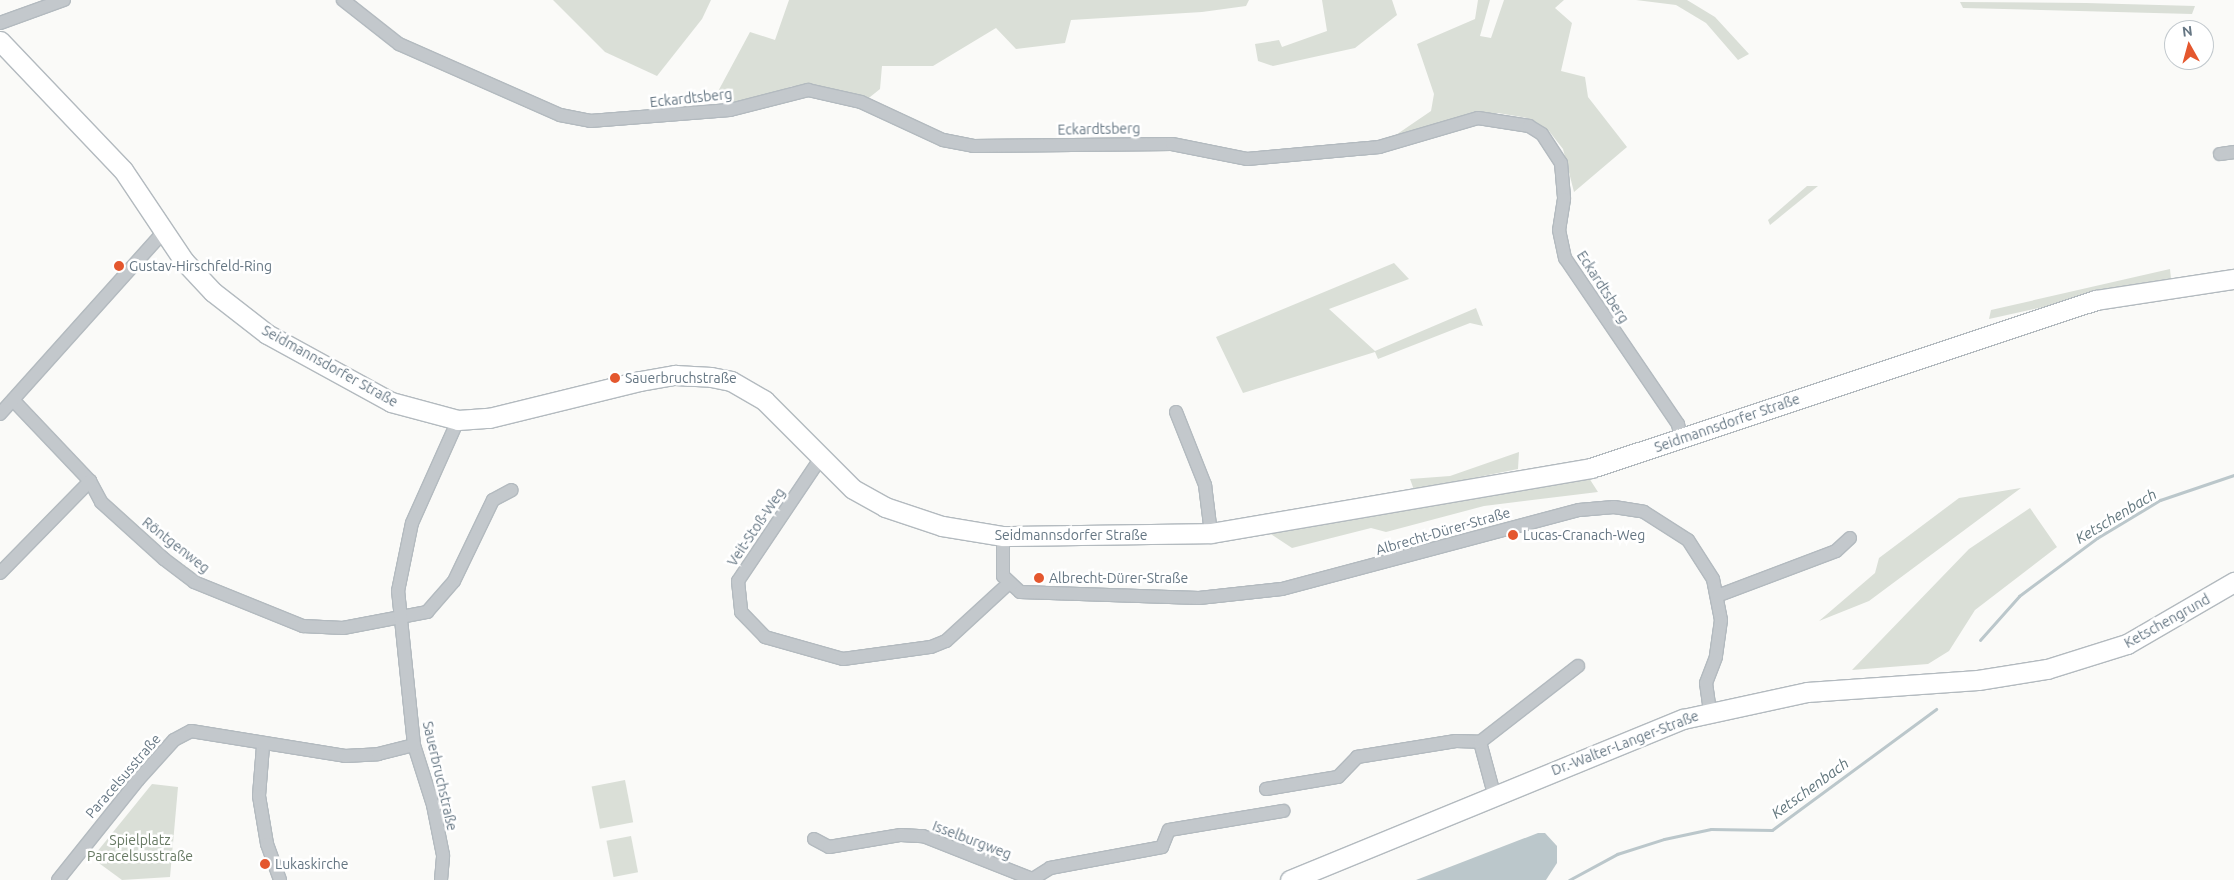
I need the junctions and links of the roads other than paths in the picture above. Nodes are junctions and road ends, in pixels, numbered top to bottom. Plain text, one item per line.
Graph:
1 (64, 0) edge
2 (343, 0) edge
3 (0, 23) edge
4 (0, 41) edge
5 (2234, 152) edge
6 (2220, 154) dead end
7 (165, 230) junction
8 (2234, 279) edge
9 (13, 400) junction
10 (1176, 412) dead end
11 (0, 413) edge
12 (458, 420) junction
13 (1681, 439) junction
14 (820, 459) junction
15 (90, 481) junction
16 (512, 490) dead end
17 (1211, 533) junction
18 (1003, 536) junction
19 (1850, 538) dead end
20 (0, 573) edge
21 (2234, 582) edge
22 (1008, 585) junction
23 (1718, 596) junction
24 (398, 619) junction
25 (1578, 666) dead end
26 (2009, 676) joint
27 (1710, 712) junction
28 (1480, 742) junction
29 (414, 745) junction
30 (263, 746) junction
31 (1266, 789) dead end
32 (1494, 794) junction
33 (1283, 811) dead end
34 (814, 839) dead end
35 (58, 880) edge
36 (280, 880) edge
37 (441, 880) edge
38 (1032, 880) edge
39 (1290, 880) edge

1 - 3 street
2 - 13 street, Eckardtsberg
4 - 7 street, Seidmannsdorfer Straße
5 - 6 street
7 - 9 street
7 - 12 street, Seidmannsdorfer Straße
8 - 13 street, Seidmannsdorfer Straße
9 - 11 street
9 - 15 street, Röntgenweg
10 - 17 street
12 - 14 street, Seidmannsdorfer Straße
12 - 24 street, Sauerbruchstraße
13 - 17 street, Seidmannsdorfer Straße
14 - 18 street, Seidmannsdorfer Straße
14 - 22 street, Veit-Stoß-Weg
15 - 20 street
15 - 24 street, Röntgenweg
16 - 24 street
17 - 18 street, Seidmannsdorfer Straße
18 - 22 street
19 - 23 street
21 - 26 street, Ketschengrund
22 - 23 street, Albrecht-Dürer-Straße
23 - 27 street, Albrecht-Dürer-Straße
24 - 29 street, Sauerbruchstraße
25 - 28 street
26 - 27 street, Dr.-Walter-Langer-Straße
27 - 32 street, Dr.-Walter-Langer-Straße
28 - 31 street
28 - 32 street
29 - 30 street
29 - 37 street, Sauerbruchstraße
30 - 35 street, Paracelsusstraße
30 - 36 street
32 - 39 street, Dr.-Walter-Langer-Straße
33 - 38 street
34 - 38 street, Isselburgweg

